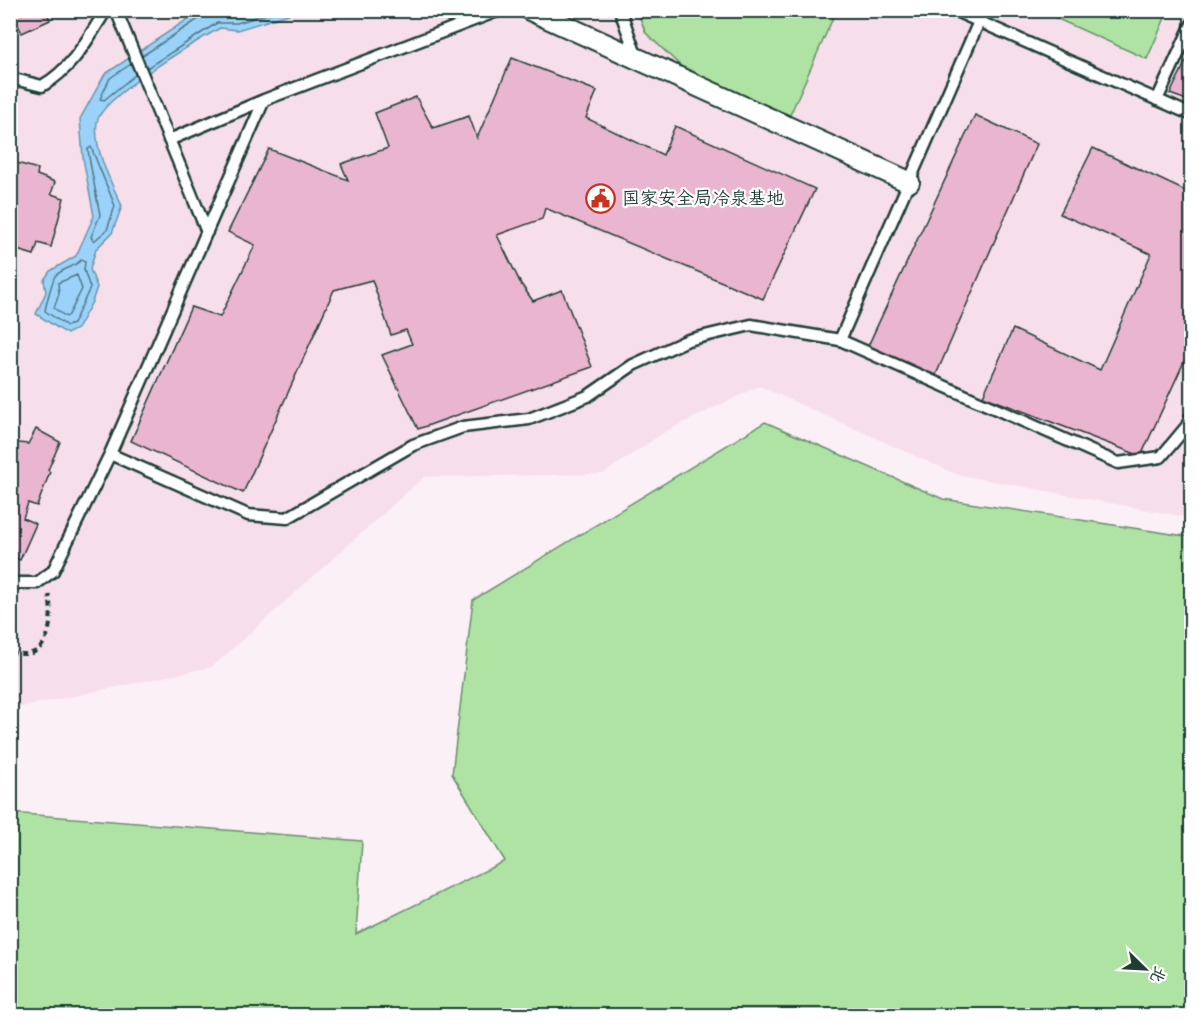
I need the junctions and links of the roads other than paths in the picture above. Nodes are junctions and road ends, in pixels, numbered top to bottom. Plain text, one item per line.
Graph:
1 (106, 10) edge
2 (116, 10) edge
3 (500, 10) edge
4 (530, 10) edge
5 (620, 10) edge
6 (953, 10) edge
7 (984, 10) edge
8 (979, 22) junction
9 (1191, 24) edge
10 (638, 59) junction
11 (10, 78) edge
12 (264, 100) junction
13 (1157, 100) junction
14 (1191, 115) edge
15 (169, 140) junction
16 (909, 182) junction
17 (207, 232) junction
18 (840, 340) junction
19 (1191, 414) edge
20 (110, 454) junction
21 (10, 583) edge

1 - 11 lane
2 - 15 lane
3 - 12 lane
4 - 10 street
5 - 10 lane
6 - 8 lane
7 - 8 lane
8 - 13 lane
8 - 16 lane
9 - 13 lane
10 - 16 street
12 - 15 lane
12 - 17 lane
13 - 14 lane
15 - 17 lane
16 - 18 lane
17 - 20 lane
18 - 19 lane
18 - 20 lane
20 - 21 lane

